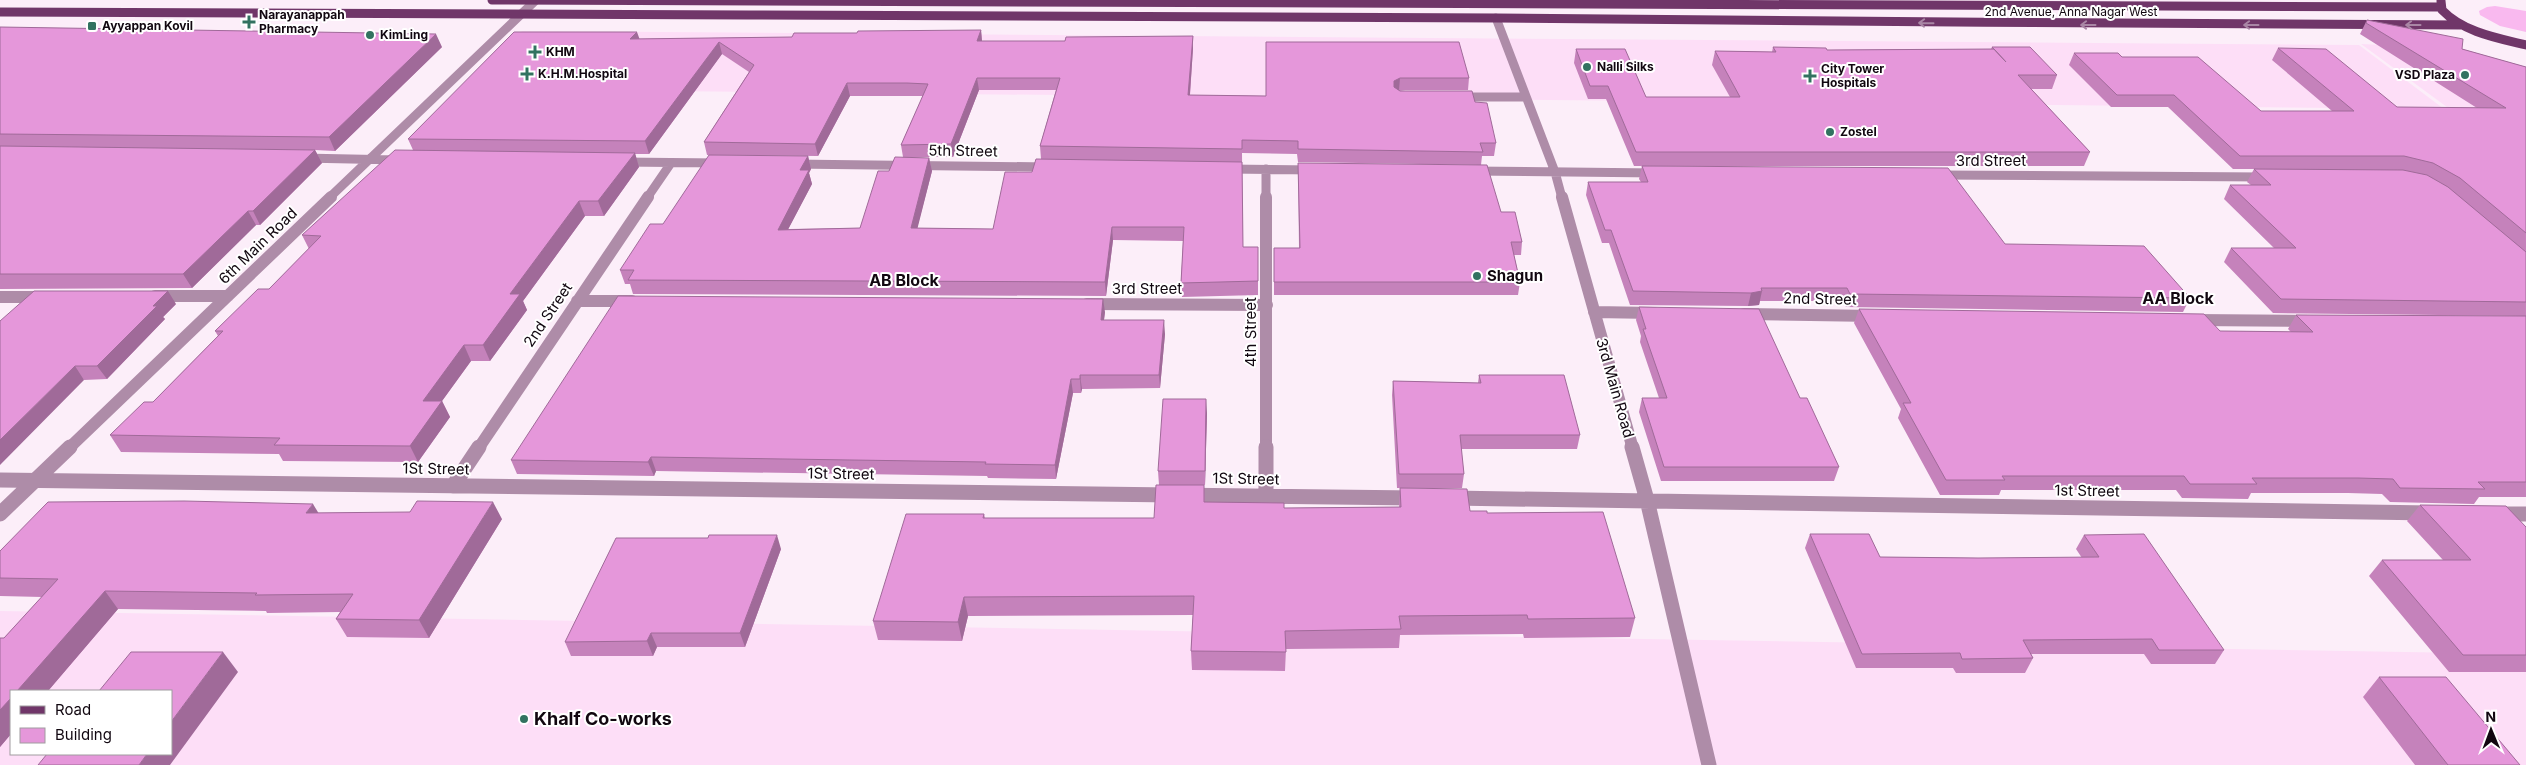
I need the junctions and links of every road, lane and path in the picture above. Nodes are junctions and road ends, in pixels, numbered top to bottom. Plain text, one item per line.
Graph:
1 (492, 0) edge
2 (536, 0) edge
3 (1491, 2) edge
4 (2441, 4) edge
5 (0, 12) edge
6 (518, 16) junction
7 (1496, 18) junction
8 (2462, 25) junction
9 (2526, 45) edge
10 (1448, 97) edge
11 (1526, 97) junction
12 (292, 158) edge
13 (370, 159) junction
14 (409, 160) edge
15 (613, 162) edge
16 (671, 163) junction
17 (730, 163) edge
18 (780, 164) edge
19 (1058, 167) edge
20 (1217, 169) edge
21 (1266, 169) junction
22 (1326, 170) edge
23 (1466, 171) edge
24 (1555, 172) junction
25 (1665, 173) edge
26 (1924, 175) edge
27 (2272, 177) edge
28 (139, 296) edge
29 (228, 296) junction
30 (0, 297) edge
31 (60, 297) edge
32 (577, 301) junction
33 (647, 301) edge
34 (1077, 304) edge
35 (1267, 305) junction
36 (1594, 312) junction
37 (1664, 313) edge
38 (1733, 314) edge
39 (1882, 316) edge
40 (2179, 320) edge
41 (2318, 322) edge
42 (0, 480) edge
43 (35, 481) junction
44 (453, 486) junction
45 (1266, 496) junction
46 (1647, 500) junction
47 (2446, 513) edge
48 (0, 514) edge
49 (2486, 514) edge
50 (2526, 514) edge
51 (1709, 765) edge

1 - 2 main road, 2nd Avenue, Anna Nagar West
2 - 3 main road, 2nd Avenue, Anna Nagar West
2 - 6 street, 6th Main Road
3 - 4 main road, 2nd Avenue, Anna Nagar West
4 - 8 main road
5 - 6 main road, 2nd Avenue, Anna Nagar West
6 - 7 main road, 2nd Avenue, Anna Nagar West
6 - 13 street, 6th Main Road
8 -> 7 main road, 2nd Avenue, Anna Nagar West
7 - 11 street, 3rd Main Road
8 - 9 main road
10 - 11 street
11 - 24 street, 3rd Main Road
12 - 13 street
13 - 14 street
13 - 29 street, 6th Main Road
15 - 16 street
16 - 17 street
16 - 32 street, 2nd Street
18 - 19 street, 5th Street
20 - 21 street
21 - 22 street
21 - 35 street, 4th Street
23 - 24 street
24 - 25 street
24 - 36 street, 3rd Main Road
26 - 27 street, 3rd Street
28 - 29 street
29 - 43 street, 6th Main Road
30 - 31 street
32 - 33 street
32 - 44 street, 2nd Street
34 - 35 street, 3rd Street
35 - 45 street, 4th Street
36 - 37 street
36 - 46 street, 3rd Main Road
38 - 39 street, 2nd Street
40 - 41 street
42 - 43 street
43 - 44 street, 1St Street
43 - 48 street, 6th Main Road
44 - 45 street, 1St Street
45 - 46 street, 1St Street
46 - 47 street, 1st Street
46 - 51 street, 3rd Main Road
49 - 50 street

